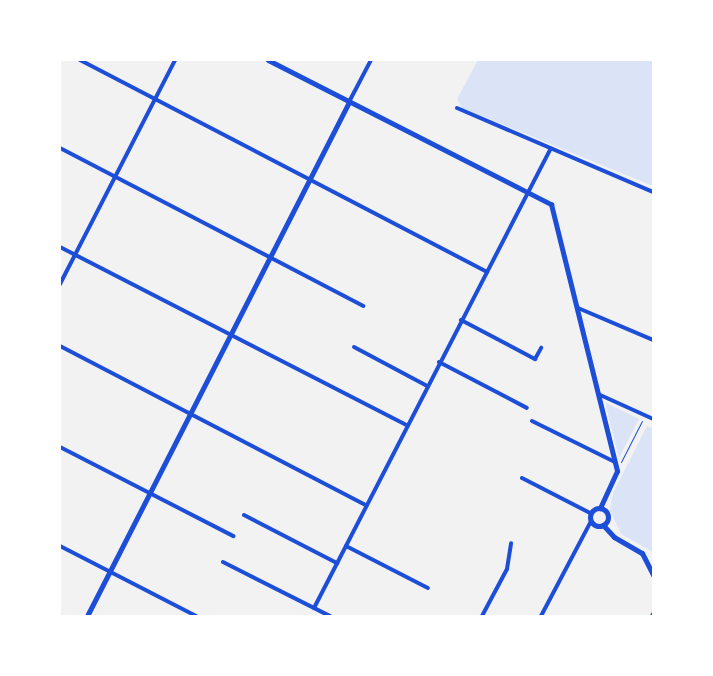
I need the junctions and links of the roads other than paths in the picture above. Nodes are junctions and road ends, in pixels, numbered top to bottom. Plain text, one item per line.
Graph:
1 (80, 60) edge
2 (175, 60) edge
3 (268, 60) edge
4 (371, 60) edge
5 (155, 99) junction
6 (349, 102) junction
7 (456, 108) dead end
8 (60, 148) edge
9 (550, 148) junction
10 (115, 177) junction
11 (311, 180) junction
12 (526, 191) junction
13 (653, 192) edge
14 (60, 247) edge
15 (75, 255) junction
16 (271, 257) junction
17 (487, 272) junction
18 (60, 284) edge
19 (363, 306) dead end
20 (578, 308) junction
21 (461, 320) junction
22 (231, 335) junction
23 (653, 340) edge
24 (60, 346) edge
25 (354, 347) dead end
26 (541, 348) dead end
27 (439, 362) junction
28 (427, 386) junction
29 (598, 394) junction
30 (527, 408) dead end
31 (191, 414) junction
32 (653, 418) edge
33 (532, 421) dead end
34 (407, 425) junction
35 (60, 447) edge
36 (615, 462) junction
37 (522, 478) dead end
38 (150, 493) junction
39 (366, 506) junction
40 (600, 508) junction
41 (590, 513) junction
42 (244, 515) dead end
43 (591, 521) junction
44 (603, 525) junction
45 (233, 536) dead end
46 (511, 543) dead end
47 (60, 546) edge
48 (346, 546) junction
49 (223, 562) dead end
50 (651, 562) edge
51 (337, 563) junction
52 (110, 572) junction
53 (653, 575) edge
54 (428, 588) dead end
55 (314, 608) junction
56 (87, 616) edge
57 (196, 616) edge
58 (330, 616) edge
59 (482, 616) edge
60 (541, 616) edge

1 - 5 street
2 - 5 street
3 - 6 street
4 - 6 street
5 - 10 street
5 - 11 street
6 - 11 street
6 - 12 street
7 - 9 street
8 - 10 street
9 - 12 street
9 - 13 street
10 - 15 street
10 - 16 street
11 - 16 street
11 - 17 street
12 - 17 street
12 - 20 street
14 - 15 street
15 - 18 street
15 - 22 street
16 - 19 street
16 - 22 street
17 - 21 street
20 - 23 street
20 - 29 street
21 - 26 street
21 - 27 street
22 - 31 street
22 - 34 street
24 - 31 street
25 - 28 street
27 - 28 street
27 - 30 street
28 - 34 street
29 - 32 street
29 - 36 street
31 - 38 street
31 - 39 street
33 - 36 street
34 - 39 street
35 - 38 street
36 - 40 street
37 - 41 street
38 - 45 street
38 - 52 street
39 - 48 street
40 - 41 street
40 - 44 street
41 - 43 street
42 - 51 street
43 - 44 street
43 - 60 street
44 - 50 street
46 - 59 street
47 - 52 street
48 - 51 street
48 - 54 street
49 - 55 street
50 - 53 street
51 - 55 street
52 - 56 street
52 - 57 street
55 - 58 street

